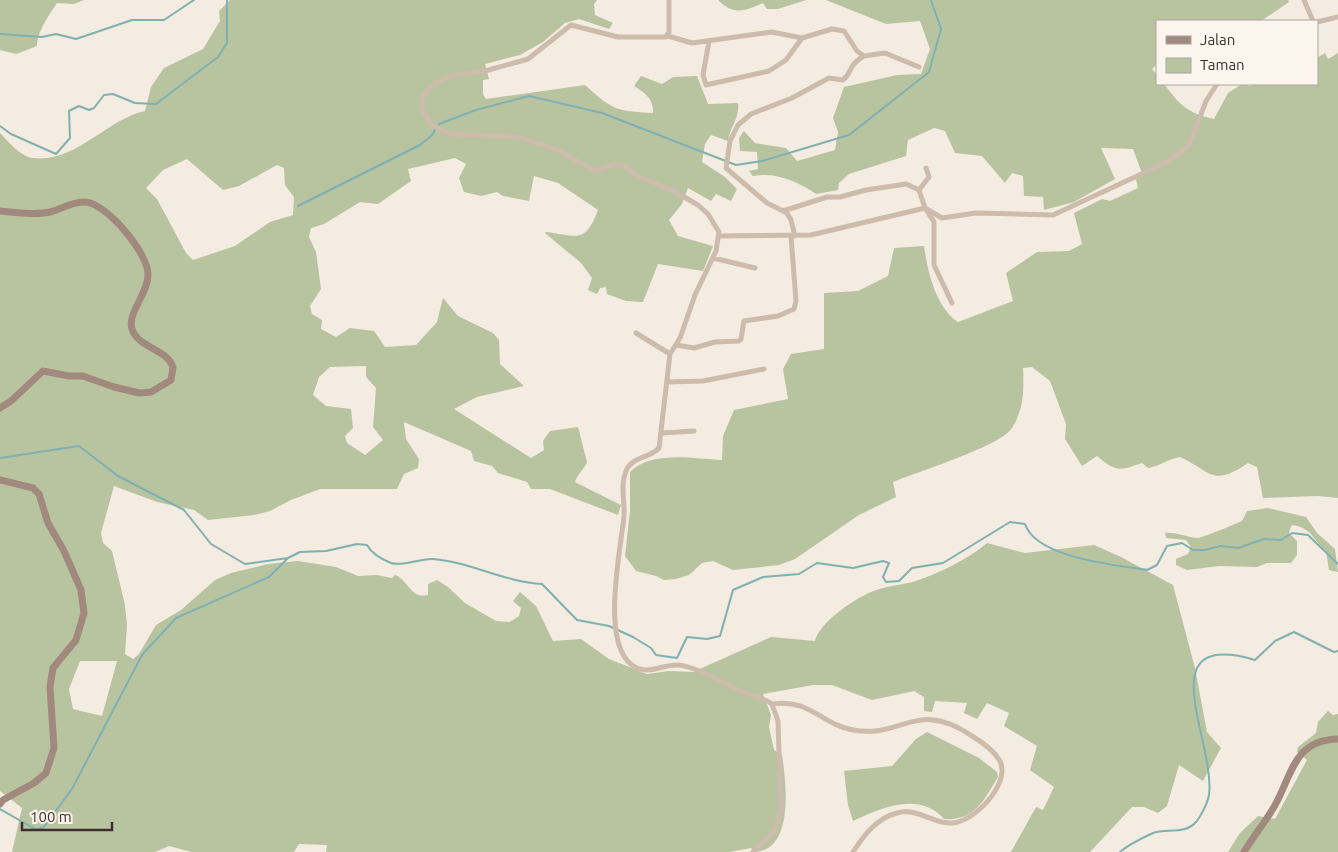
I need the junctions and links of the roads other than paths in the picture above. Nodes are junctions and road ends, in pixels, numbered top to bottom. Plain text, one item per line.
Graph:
1 (669, 0) edge
2 (1304, 0) edge
3 (1338, 17) edge
4 (1313, 20) edge
5 (1318, 22) edge
6 (668, 36) junction
7 (802, 38) junction
8 (709, 41) junction
9 (864, 56) junction
10 (920, 67) dead end
11 (1217, 85) edge
12 (926, 168) dead end
13 (919, 190) junction
14 (925, 208) junction
15 (0, 211) edge
16 (783, 212) junction
17 (720, 236) junction
18 (793, 236) junction
19 (713, 258) junction
20 (755, 268) dead end
21 (952, 303) dead end
22 (636, 333) dead end
23 (676, 345) junction
24 (670, 354) junction
25 (764, 369) dead end
26 (667, 382) junction
27 (0, 408) edge
28 (694, 431) dead end
29 (662, 433) junction
30 (0, 480) edge
31 (772, 704) junction
32 (1338, 739) edge
33 (0, 804) edge
34 (753, 852) edge
35 (853, 852) edge
36 (1244, 852) edge

1 - 6 street
2 - 4 street
3 - 5 street
6 - 8 street
6 - 17 street
7 - 8 street
7 - 8 street
7 - 9 street
9 - 10 street
9 - 16 street
11 - 14 street
12 - 13 street
13 - 14 street
13 - 16 street
14 - 18 street
14 - 21 street
15 - 27 street
16 - 18 street
17 - 18 street
17 - 19 street
18 - 23 street
19 - 20 street
19 - 23 street
22 - 24 street
23 - 24 street
24 - 26 street
25 - 26 street
26 - 29 street
28 - 29 street
29 - 31 street
30 - 33 street
31 - 34 street
31 - 35 street
32 - 36 street

